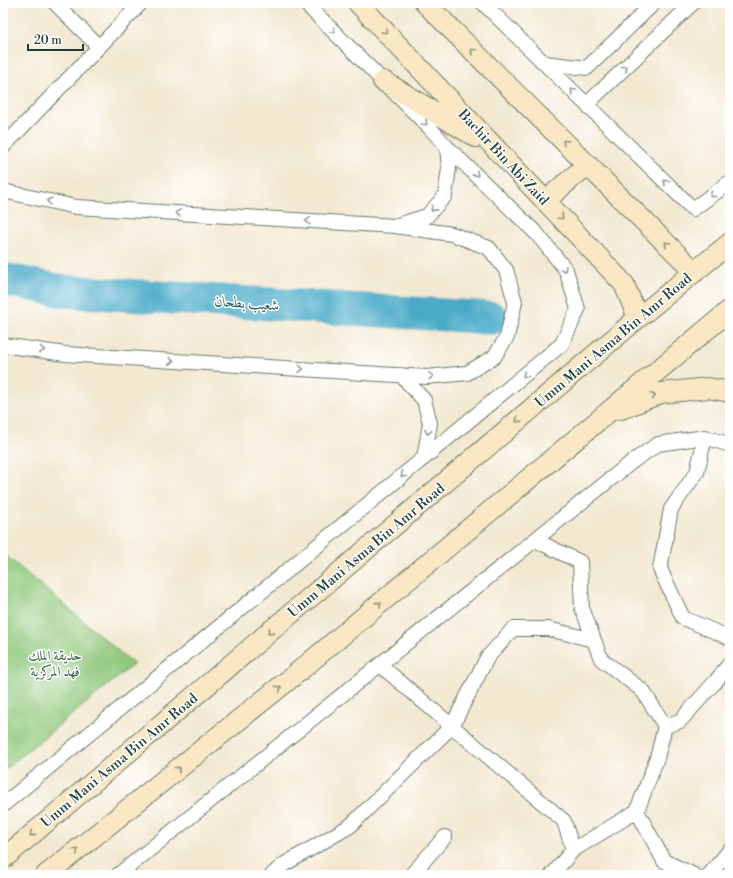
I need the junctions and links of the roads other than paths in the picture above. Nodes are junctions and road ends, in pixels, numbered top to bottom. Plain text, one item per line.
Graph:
1 (55, 3) edge
2 (141, 3) edge
3 (305, 3) edge
4 (358, 3) edge
5 (425, 3) edge
6 (483, 3) edge
7 (654, 3) edge
8 (694, 3) edge
9 (99, 47) junction
10 (545, 63) junction
11 (383, 81) junction
12 (587, 104) junction
13 (3, 147) edge
14 (448, 147) junction
15 (496, 149) junction
16 (587, 164) junction
17 (730, 182) edge
18 (3, 191) edge
19 (545, 201) junction
20 (395, 226) junction
21 (730, 242) edge
22 (694, 272) junction
23 (730, 310) edge
24 (638, 318) junction
25 (3, 345) edge
26 (401, 375) junction
27 (730, 392) edge
28 (604, 416) junction
29 (705, 437) junction
30 (730, 445) edge
31 (424, 458) junction
32 (535, 540) junction
33 (730, 638) edge
34 (594, 640) junction
35 (730, 663) edge
36 (380, 665) junction
37 (452, 726) junction
38 (665, 726) junction
39 (3, 804) edge
40 (636, 811) junction
41 (445, 837) dead end
42 (572, 850) junction
43 (730, 850) edge
44 (3, 859) edge
45 (46, 875) edge
46 (118, 875) edge
47 (272, 875) edge
48 (411, 875) edge
49 (552, 875) edge
50 (694, 875) edge
51 (709, 875) edge

1 - 9 street
2 - 9 street
3 -> 11 street
4 -> 15 main road, Bachir Bin Abi Zaid
16 -> 5 main road
6 - 10 street
7 - 10 street
12 -> 8 street
9 - 13 street
12 -> 10 street
11 -> 14 street
11 - 15 main road
17 -> 12 street
14 -> 20 street
14 -> 31 street
15 - 19 main road, Bachir Bin Abi Zaid
16 - 19 main road
22 -> 16 main road
20 -> 18 street
19 -> 24 main road, Bachir Bin Abi Zaid
26 -> 20 street
21 - 22 main road, Umm Mani Asma Bin Amr Road
22 - 24 main road, Umm Mani Asma Bin Amr Road
23 - 28 main road
24 -> 44 main road, Umm Mani Asma Bin Amr Road
25 -> 26 street
26 -> 31 street
28 -> 27 main road
45 -> 28 main road
29 - 30 street
29 - 32 street
29 - 33 street
31 -> 39 street
32 - 34 street
32 - 36 street
34 - 37 street
34 - 38 street
35 - 38 street
36 - 37 street
36 - 46 street
37 - 42 street
37 - 47 street
38 - 40 street
40 - 42 street
40 - 50 street
41 - 48 street
42 - 49 street
43 - 51 street

